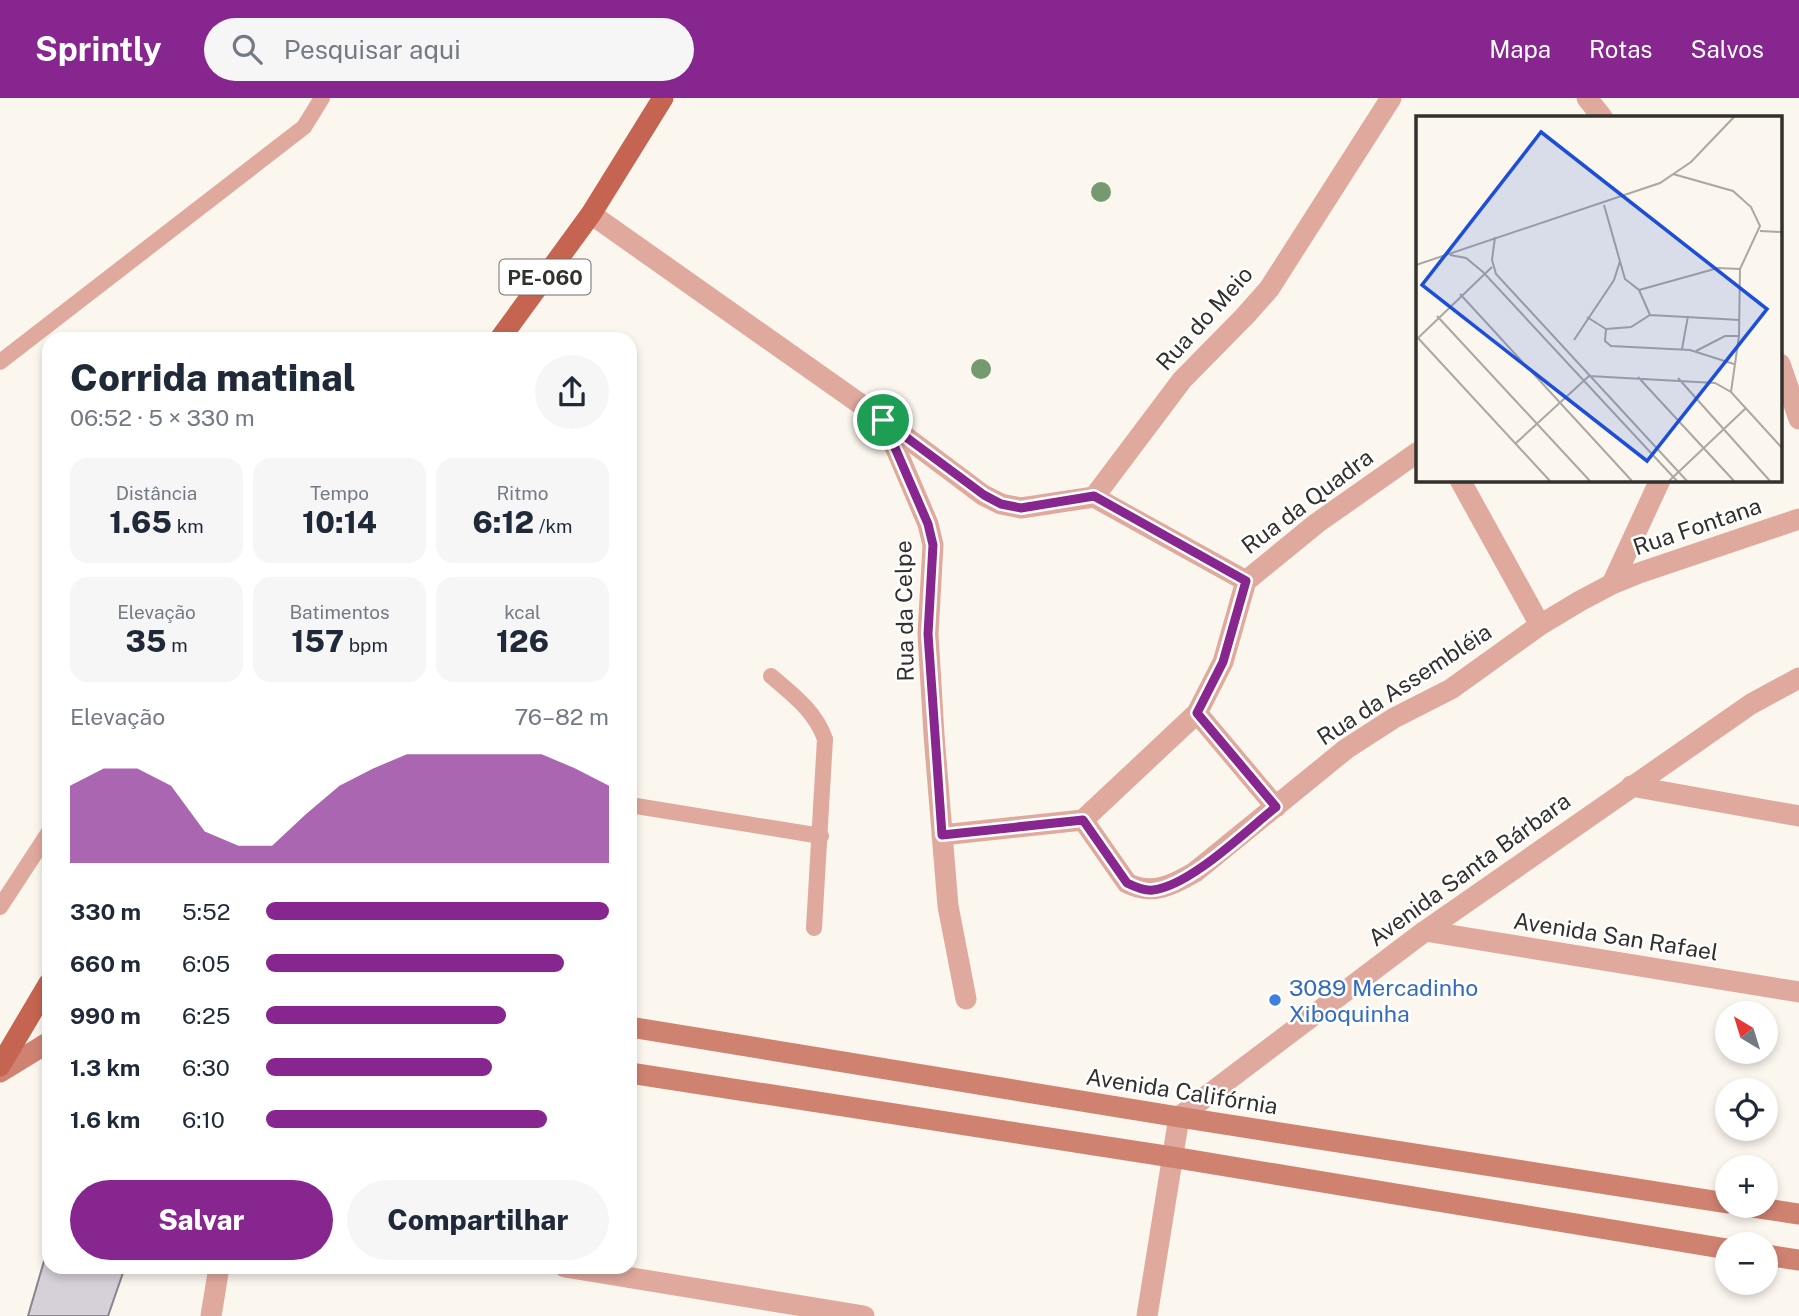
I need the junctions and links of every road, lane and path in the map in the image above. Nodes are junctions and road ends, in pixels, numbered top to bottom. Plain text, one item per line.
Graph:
1 (322, 98) edge
2 (663, 98) edge
3 (1391, 98) edge
4 (1587, 98) edge
5 (1601, 116) edge
6 (591, 214) junction
7 (505, 332) edge
8 (0, 362) edge
9 (1782, 369) edge
10 (1799, 419) edge
11 (883, 420) junction
12 (1416, 453) edge
13 (1461, 481) edge
14 (1660, 481) edge
15 (1094, 496) junction
16 (1799, 519) edge
17 (1246, 581) junction
18 (1612, 584) junction
19 (1540, 625) junction
20 (771, 676) dead end
21 (1799, 678) edge
22 (1197, 713) junction
23 (1631, 786) junction
24 (637, 806) edge
25 (1276, 807) junction
26 (1799, 816) edge
27 (1083, 820) junction
28 (942, 835) junction
29 (821, 836) junction
30 (42, 843) edge
31 (0, 907) edge
32 (814, 928) dead end
33 (1425, 931) junction
34 (1799, 992) edge
35 (42, 995) edge
36 (966, 999) dead end
37 (637, 1028) edge
38 (42, 1046) edge
39 (0, 1066) edge
40 (0, 1072) edge
41 (637, 1074) edge
42 (1179, 1117) junction
43 (1172, 1157) junction
44 (1715, 1201) edge
45 (1778, 1211) edge
46 (1799, 1214) edge
47 (1715, 1246) edge
48 (1778, 1257) edge
49 (1799, 1260) edge
50 (218, 1274) edge
51 (608, 1274) edge
52 (211, 1316) edge
53 (864, 1316) edge
54 (1147, 1316) edge

1 - 8 lane
2 - 6 main road, PE-060
3 - 15 street, Rua do Meio
4 - 5 street
6 - 7 main road, PE-060
6 - 11 street
9 - 10 street
11 - 15 street
11 - 28 street, Rua da Celpe
12 - 17 street, Rua da Quadra
13 - 19 street
14 - 18 street
15 - 17 street
16 - 18 street, Rua Fontana
17 - 22 street, Rua da Quadra
18 - 19 street, Rua da Assembléia
19 - 25 street, Rua da Assembléia
20 - 29 lane
21 - 23 street, Avenida Santa Bárbara
22 - 25 street
22 - 27 street, Rua da Quadra
23 - 26 street
23 - 33 street, Avenida Santa Bárbara
24 - 29 lane
25 - 27 street, Rua da Assembléia
27 - 28 street
28 - 36 street, Rua da Celpe
29 - 32 lane
30 - 31 lane
33 - 34 street, Avenida San Rafael
33 - 42 street, Avenida Santa Bárbara
35 - 39 main road
37 - 42 street, Avenida Califórnia
38 - 40 street
41 - 43 street
42 - 43 street
42 - 44 street, Avenida Califórnia
43 - 47 street
43 - 54 street
45 - 46 street
48 - 49 street
50 - 52 street
51 - 53 street

